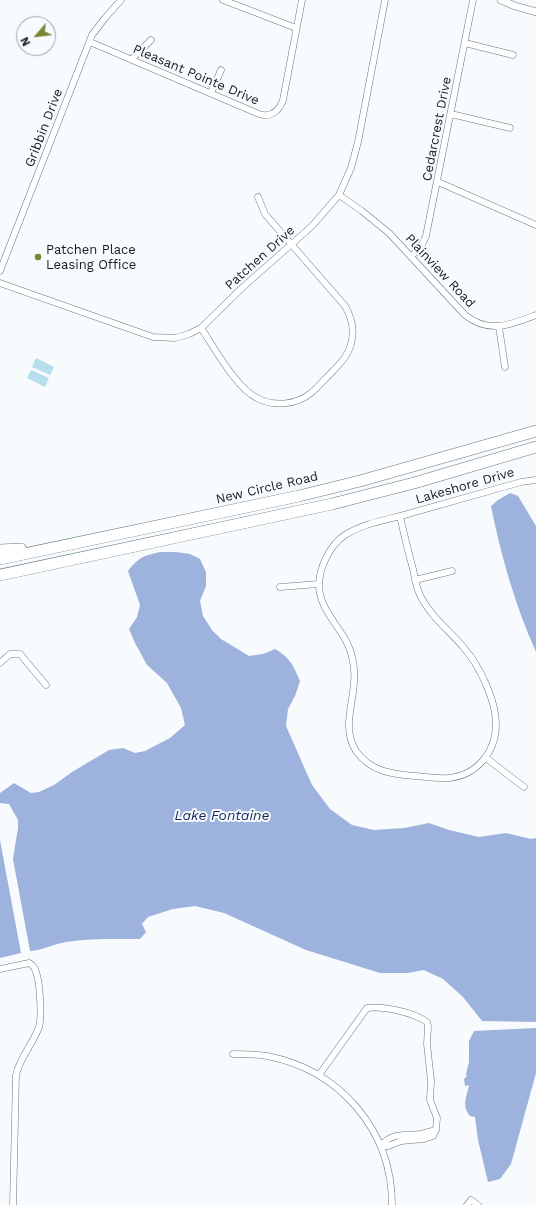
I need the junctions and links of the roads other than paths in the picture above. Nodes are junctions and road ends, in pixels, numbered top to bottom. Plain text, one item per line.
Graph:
1 (121, 0) edge
2 (223, 0) edge
3 (302, 0) edge
4 (385, 0) edge
5 (473, 0) edge
6 (501, 0) edge
7 (536, 12) edge
8 (296, 28) junction
9 (151, 40) dead end
10 (90, 42) junction
11 (465, 43) junction
12 (513, 55) dead end
13 (132, 59) junction
14 (221, 70) dead end
15 (211, 93) junction
16 (452, 114) junction
17 (510, 128) dead end
18 (438, 182) junction
19 (339, 195) junction
20 (258, 197) dead end
21 (536, 224) edge
22 (292, 244) junction
23 (411, 256) junction
24 (0, 271) edge
25 (0, 283) edge
26 (536, 315) edge
27 (499, 327) junction
28 (201, 328) junction
29 (505, 367) dead end
30 (536, 431) edge
31 (536, 447) edge
32 (536, 480) edge
33 (400, 516) junction
34 (85, 542) junction
35 (0, 550) edge
36 (79, 558) junction
37 (0, 559) edge
38 (452, 571) dead end
39 (0, 575) edge
40 (0, 579) edge
41 (415, 580) junction
42 (319, 584) junction
43 (280, 587) dead end
44 (0, 663) edge
45 (46, 685) dead end
46 (486, 758) junction
47 (524, 787) dead end
48 (0, 969) edge
49 (234, 1054) dead end
50 (319, 1076) junction
51 (381, 1146) junction
52 (13, 1205) edge
53 (392, 1205) edge
54 (467, 1205) edge
55 (478, 1205) edge

1 - 10 street, Gribbin Drive
2 - 8 street
3 - 8 street, Pleasant Pointe Drive
4 - 19 street, Patchen Drive
5 - 11 street, Cedarcrest Drive
6 - 7 street
8 - 15 street, Pleasant Pointe Drive
9 - 13 street
10 - 13 street, Pleasant Pointe Drive
10 - 24 street, Gribbin Drive
11 - 12 street
11 - 16 street, Cedarcrest Drive
13 - 15 street, Pleasant Pointe Drive
14 - 15 street
16 - 17 street
16 - 18 street, Cedarcrest Drive
18 - 21 street
18 - 23 street, Cedarcrest Drive
19 - 22 street, Patchen Drive
19 - 23 street, Plainview Road
20 - 22 street
22 - 28 street, Patchen Drive
22 - 28 street
23 - 27 street, Plainview Road
25 - 28 street, Patchen Drive
26 - 27 street, Plainview Road
27 - 29 street
30 - 34 highway, New Circle Road
31 - 36 highway
32 - 33 street, Lakeshore Drive
33 - 41 street, Lakeshore Drive
33 - 42 street, Lakeshore Drive
34 - 35 highway
34 - 37 highway, New Circle Road
36 - 39 highway
36 - 40 highway
38 - 41 street
41 - 46 street, Lakeshore Drive
42 - 43 street
42 - 46 street, Lakeshore Drive
44 - 45 street
46 - 47 street
48 - 52 street
49 - 50 street
50 - 51 street
50 - 51 street
51 - 53 street
54 - 55 street

